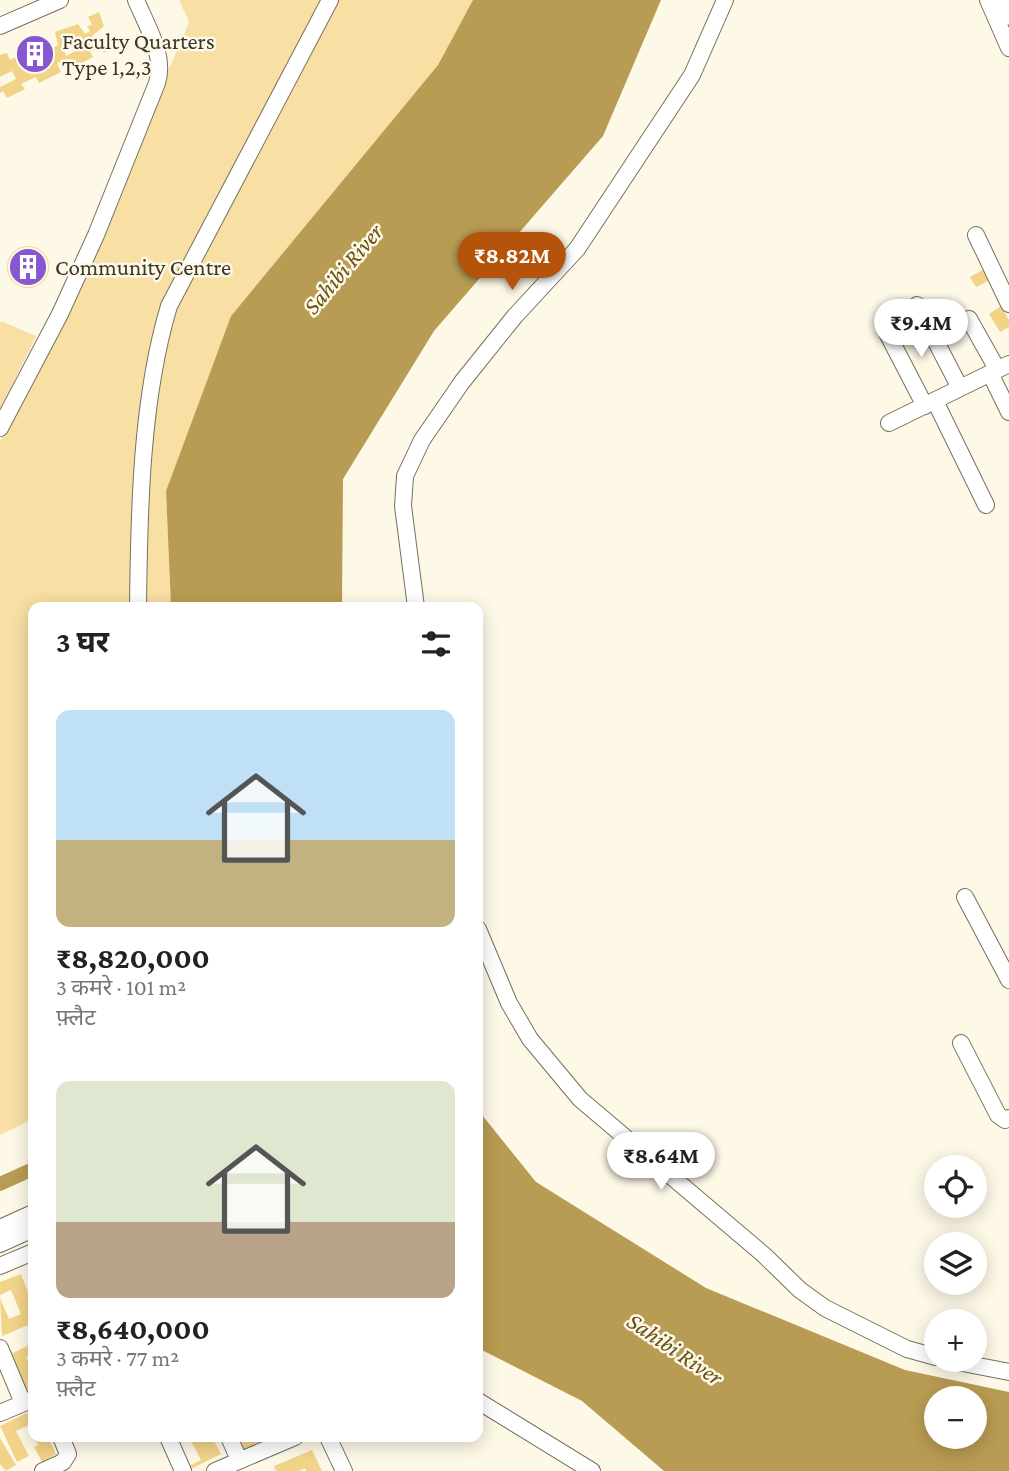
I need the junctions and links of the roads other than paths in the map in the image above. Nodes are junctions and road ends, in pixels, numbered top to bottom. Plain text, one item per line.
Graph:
1 (60, 0) edge
2 (136, 0) edge
3 (330, 0) edge
4 (725, 0) edge
5 (988, 0) edge
6 (999, 0) edge
7 (1009, 13) edge
8 (0, 26) edge
9 (1009, 48) edge
10 (976, 235) dead end
11 (1009, 304) edge
12 (918, 305) dead end
13 (969, 319) dead end
14 (885, 329) dead end
15 (998, 369) edge
16 (960, 388) junction
17 (930, 403) junction
18 (1009, 412) edge
19 (889, 423) dead end
20 (0, 428) edge
21 (986, 505) dead end
22 (138, 602) edge
23 (415, 602) edge
24 (965, 897) dead end
25 (483, 941) edge
26 (1009, 980) edge
27 (961, 1043) dead end
28 (1009, 1118) edge
29 (28, 1215) edge
30 (0, 1228) edge
31 (28, 1231) edge
32 (0, 1244) edge
33 (28, 1254) edge
34 (0, 1266) edge
35 (0, 1348) edge
36 (924, 1354) edge
37 (987, 1368) edge
38 (1009, 1372) edge
39 (28, 1401) edge
40 (483, 1404) edge
41 (0, 1413) edge
42 (63, 1442) edge
43 (170, 1442) edge
44 (231, 1442) edge
45 (281, 1442) edge
46 (330, 1442) edge
47 (239, 1460) junction
48 (43, 1471) edge
49 (183, 1471) edge
50 (215, 1471) edge
51 (344, 1471) edge
52 (592, 1471) edge

1 - 8 street
2 - 20 street
3 - 22 street
4 - 23 street
5 - 9 street
6 - 7 highway
10 - 11 street
12 - 16 street
13 - 15 street
14 - 17 street
15 - 16 street
15 - 18 street
16 - 17 street
17 - 19 street
17 - 21 street
24 - 26 street
25 - 36 street
27 - 28 street
29 - 30 street
31 - 32 street
33 - 34 street
35 - 39 street
37 - 38 street
39 - 41 street
40 - 52 street
42 - 48 street
43 - 49 street
44 - 47 street
45 - 47 street
46 - 51 street
47 - 50 street

